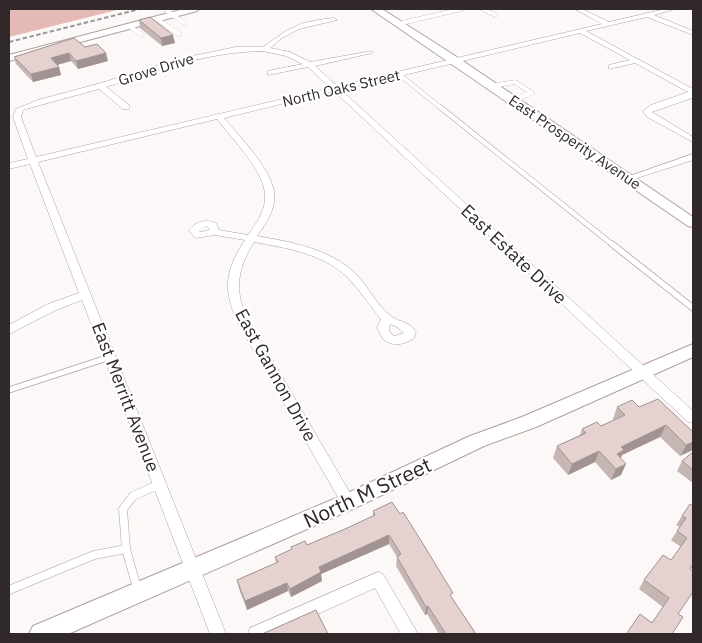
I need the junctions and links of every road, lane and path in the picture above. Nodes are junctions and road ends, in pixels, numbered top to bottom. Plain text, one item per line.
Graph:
1 (194, 9) edge
2 (376, 9) edge
3 (462, 9) edge
4 (483, 9) edge
5 (578, 9) edge
6 (672, 9) edge
7 (171, 11) edge
8 (654, 12) edge
9 (495, 15) dead end
10 (157, 19) junction
11 (334, 20) dead end
12 (184, 23) dead end
13 (397, 24) junction
14 (608, 24) junction
15 (129, 26) junction
16 (582, 31) junction
17 (693, 33) edge
18 (178, 34) dead end
19 (142, 35) dead end
20 (265, 49) junction
21 (9, 52) edge
22 (370, 52) dead end
23 (9, 58) edge
24 (456, 61) junction
25 (636, 61) junction
26 (310, 65) junction
27 (612, 67) dead end
28 (271, 74) dead end
29 (400, 74) junction
30 (100, 86) junction
31 (492, 86) junction
32 (336, 89) junction
33 (512, 100) junction
34 (126, 107) dead end
35 (219, 117) junction
36 (693, 140) edge
37 (693, 157) edge
38 (33, 160) junction
39 (9, 166) edge
40 (628, 178) junction
41 (693, 224) edge
42 (215, 232) dead end
43 (252, 238) junction
44 (86, 294) junction
45 (693, 308) edge
46 (387, 319) dead end
47 (9, 330) edge
48 (693, 350) edge
49 (110, 357) junction
50 (642, 372) junction
51 (9, 390) edge
52 (693, 418) edge
53 (160, 484) junction
54 (348, 502) junction
55 (126, 549) junction
56 (193, 568) junction
57 (9, 590) edge
58 (138, 592) junction
59 (41, 634) edge
60 (218, 634) edge
61 (256, 634) edge
62 (410, 634) edge

1 - 7 main road
2 - 13 main road
3 - 13 lane
4 - 9 lane
5 - 14 street
6 - 8 street, North Oaks Street
7 - 10 main road
7 - 12 lane
7 - 21 main road
8 - 14 street, North Oaks Street
8 - 17 street
10 - 15 main road
10 - 18 lane
11 - 20 street
13 - 24 main road
14 - 16 street, North Oaks Street
15 - 19 lane
15 - 23 main road
16 - 24 street, North Oaks Street
16 - 25 street
20 - 26 street, Grove Drive
20 - 30 street, Grove Drive
22 - 26 street
24 - 29 street, North Oaks Street
24 - 31 main road, East Prosperity Avenue
25 - 27 street
25 - 36 street
26 - 28 street
26 - 32 street, Grove Drive
29 - 32 street, North Oaks Street
29 - 45 lane
30 - 34 street
30 - 38 street, Grove Drive
31 - 33 main road, East Prosperity Avenue
31 - 33 lane
32 - 35 street, North Oaks Street
32 - 50 street, East Estate Drive
33 - 40 main road, East Prosperity Avenue
35 - 38 street, North Oaks Street
35 - 43 street, East Gannon Drive
37 - 40 street
38 - 39 street, North Oaks Street
38 - 44 street, East Merritt Avenue
40 - 41 main road, East Prosperity Avenue
42 - 43 street
43 - 46 street
43 - 54 street, East Gannon Drive
44 - 47 street
44 - 49 street, East Merritt Avenue
48 - 50 main road, North M Street
49 - 51 lane
49 - 53 street, East Merritt Avenue
50 - 52 street, East Estate Drive
50 - 54 main road, North M Street
53 - 55 lane
53 - 56 street, East Merritt Avenue
54 - 56 main road, North M Street
55 - 57 lane
55 - 58 lane
56 - 58 main road, North M Street
56 - 60 street, East Merritt Avenue
58 - 59 main road, North M Street
61 - 62 street

